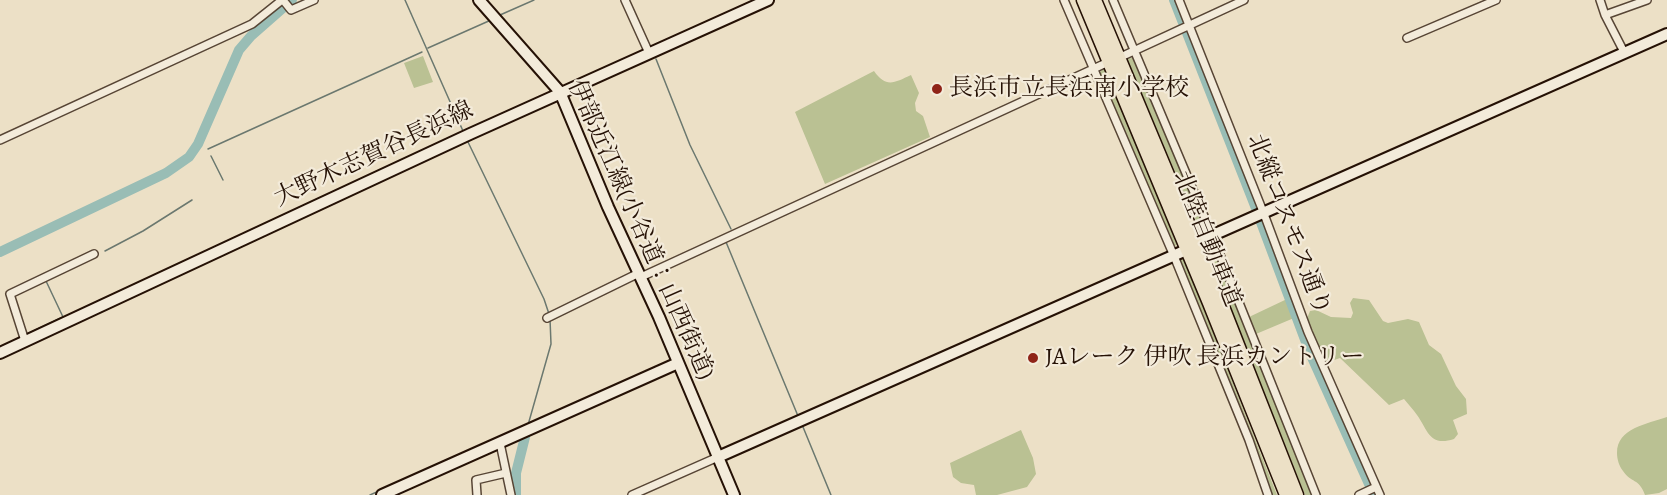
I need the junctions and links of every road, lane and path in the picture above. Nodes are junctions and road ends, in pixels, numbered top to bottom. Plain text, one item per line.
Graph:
1 (283, 0) edge
2 (314, 0) edge
3 (479, 0) edge
4 (625, 0) edge
5 (768, 0) edge
6 (1064, 0) edge
7 (1083, 0) edge
8 (1095, 0) edge
9 (1113, 0) edge
10 (1179, 0) edge
11 (1244, 0) edge
12 (1496, 0) edge
13 (1600, 0) edge
14 (1647, 0) edge
15 (1605, 15) junction
16 (1187, 26) junction
17 (1667, 34) edge
18 (1407, 38) dead end
19 (1135, 50) junction
20 (650, 52) junction
21 (1621, 54) junction
22 (1125, 55) dead end
23 (1104, 64) dead end
24 (1094, 68) junction
25 (560, 92) junction
26 (0, 140) edge
27 (1264, 216) junction
28 (1208, 237) junction
29 (94, 254) dead end
30 (1179, 254) junction
31 (640, 275) junction
32 (550, 317) dead end
33 (25, 341) junction
34 (0, 353) edge
35 (678, 363) junction
36 (500, 443) junction
37 (718, 457) junction
38 (506, 474) junction
39 (1372, 489) dead end
40 (382, 495) edge
41 (477, 495) edge
42 (511, 495) edge
43 (632, 495) edge
44 (734, 495) edge
45 (1268, 495) edge
46 (1286, 495) edge
47 (1297, 495) edge
48 (1316, 495) edge
49 (1359, 495) edge
50 (1380, 495) edge

1 - 2 street
1 - 26 street
3 - 25 main road, 伊部近江線(小谷道：山西街道)
4 - 20 street
5 - 20 main road, 大野木志賀谷長浜線
6 - 24 street
7 - 46 highway, 北陸自動車道
8 - 47 highway, 北陸自動車道
9 - 19 street
10 - 16 street, 北縦コスモス通り
11 - 16 street
12 - 18 street
13 - 15 street
14 - 15 street
15 - 21 street
16 - 19 street
16 - 27 street, 北縦コスモス通り
17 - 21 main road
19 - 22 street
19 - 28 street
20 - 25 main road, 大野木志賀谷長浜線
21 - 27 main road
23 - 24 street
24 - 30 street
24 - 31 street
25 - 31 main road, 伊部近江線(小谷道：山西街道)
25 - 33 main road, 大野木志賀谷長浜線
27 - 28 main road
27 - 50 street, 北縦コスモス通り
28 - 48 street
29 - 33 street
30 - 37 main road
30 - 45 street
31 - 32 street
31 - 35 main road, 伊部近江線(小谷道：山西街道)
33 - 34 main road, 大野木志賀谷長浜線
35 - 36 main road
35 - 37 main road, 伊部近江線(小谷道：山西街道)
36 - 38 street
36 - 40 main road
37 - 43 street
37 - 44 main road, 伊部近江線(小谷道：山西街道)
38 - 41 street
38 - 42 street
39 - 49 street

